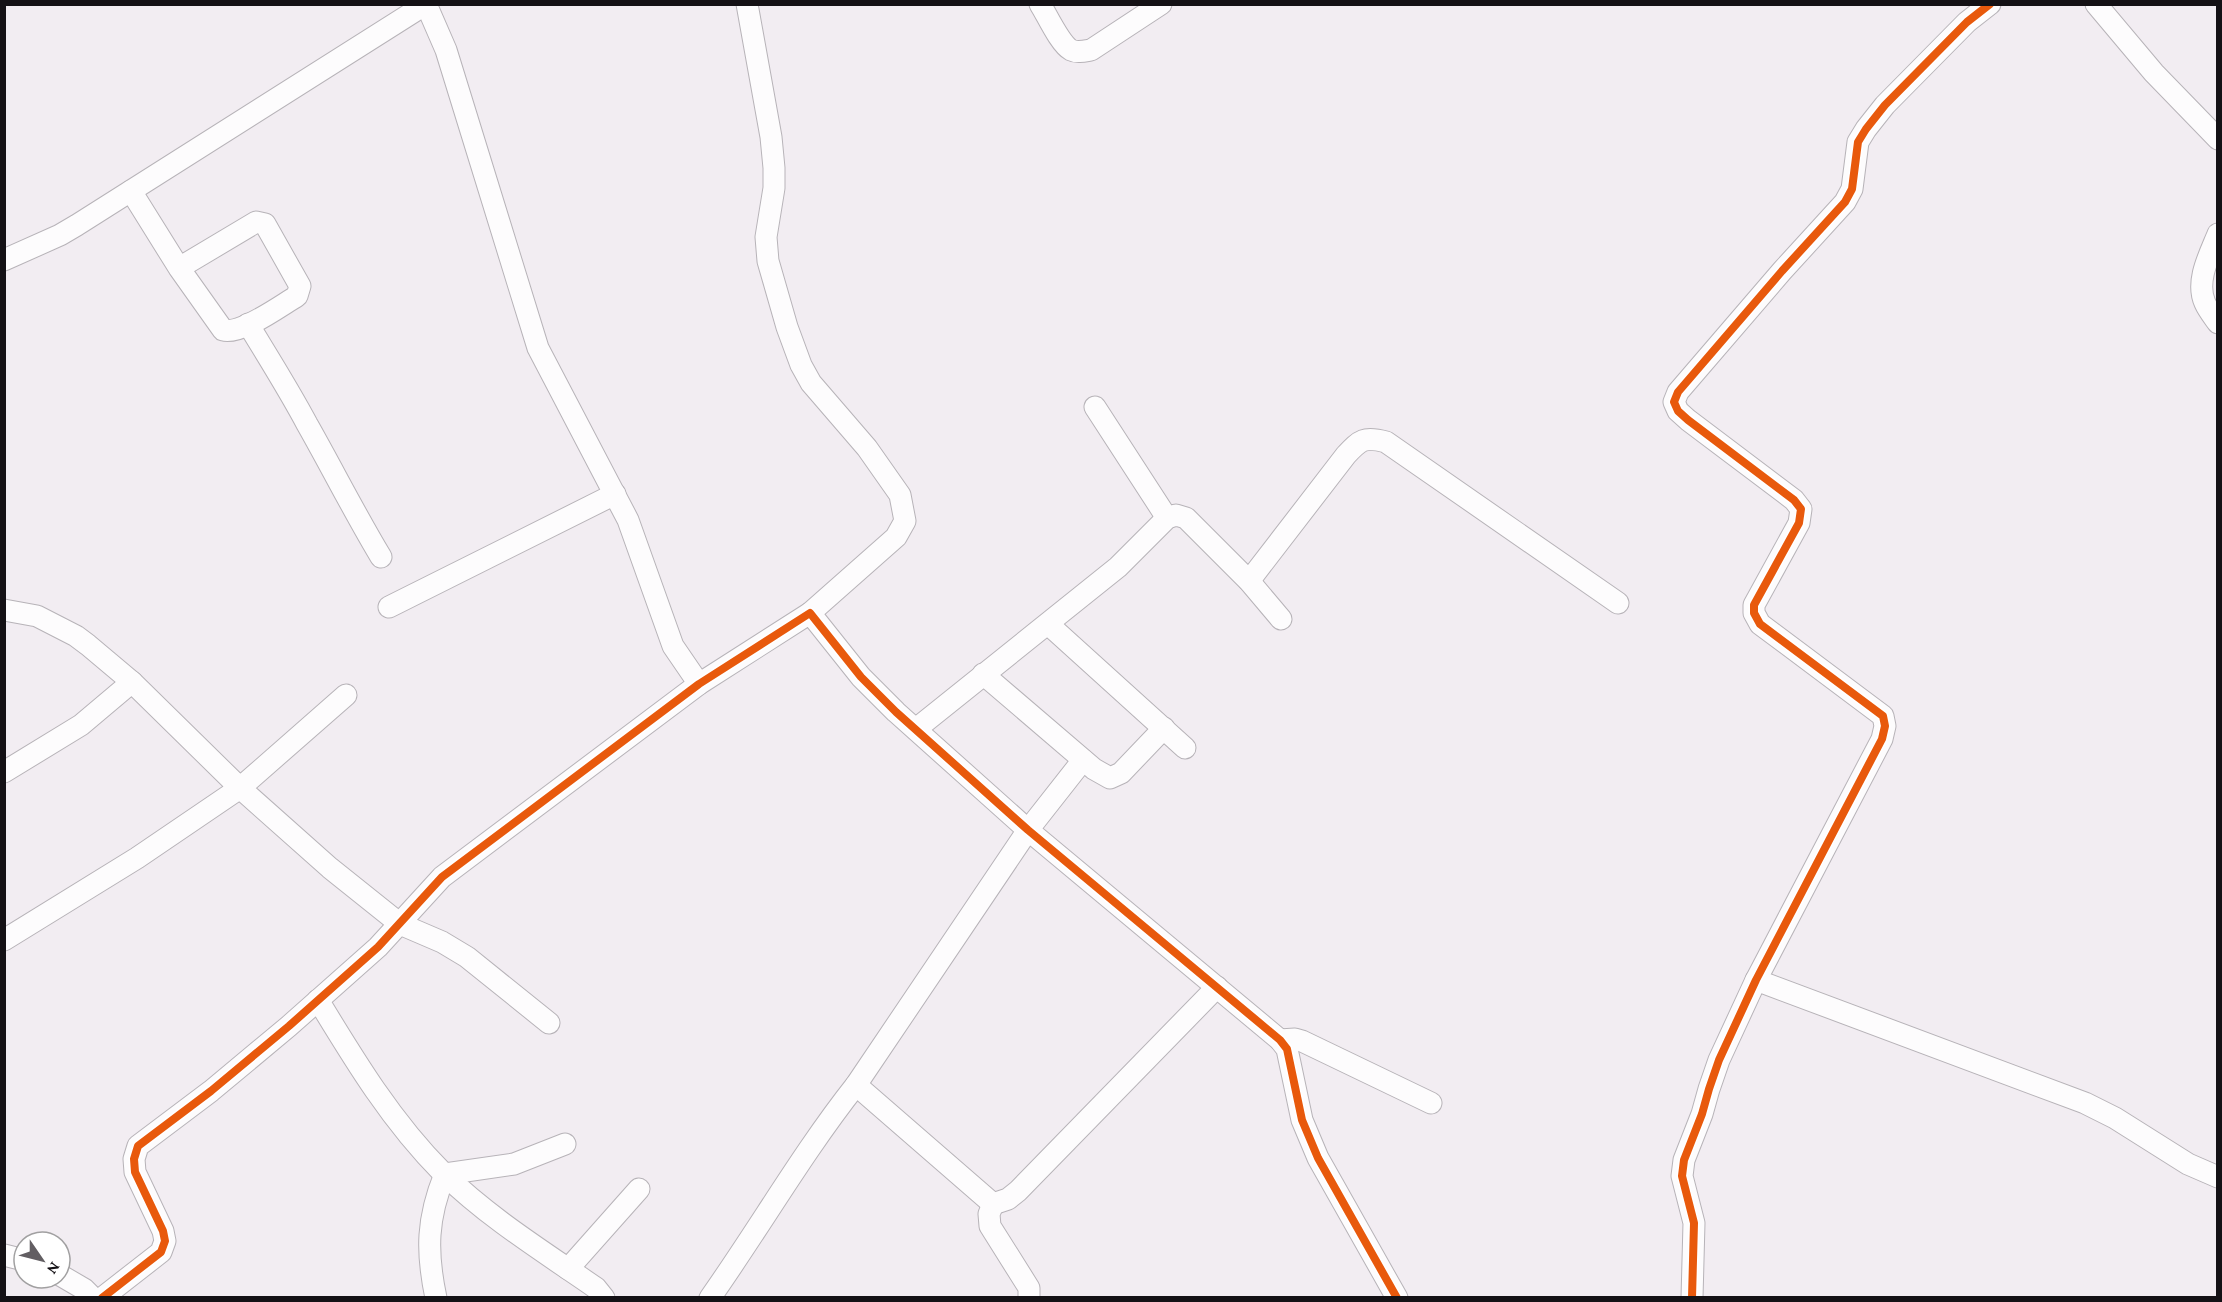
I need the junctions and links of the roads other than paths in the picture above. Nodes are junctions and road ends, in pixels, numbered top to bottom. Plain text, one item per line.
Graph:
1 (426, 4) edge
2 (747, 4) edge
3 (1040, 4) edge
4 (1161, 4) edge
5 (1990, 4) edge
6 (2096, 4) edge
7 (2217, 139) edge
8 (131, 191) junction
9 (2217, 234) edge
10 (4, 260) edge
11 (178, 268) junction
12 (2217, 323) edge
13 (248, 324) junction
14 (1095, 407) dead end
15 (615, 494) junction
16 (1167, 518) junction
17 (381, 557) dead end
18 (1249, 581) junction
19 (1618, 603) dead end
20 (389, 607) dead end
21 (4, 610) edge
22 (810, 613) junction
23 (1281, 620) dead end
24 (1048, 624) junction
25 (983, 674) junction
26 (132, 682) junction
27 (699, 684) junction
28 (346, 695) dead end
29 (1164, 728) junction
30 (916, 729) junction
31 (1185, 747) dead end
32 (1083, 760) junction
33 (4, 772) edge
34 (240, 788) junction
35 (1028, 830) junction
36 (400, 924) junction
37 (4, 940) edge
38 (1756, 980) junction
39 (1217, 987) junction
40 (318, 1000) junction
41 (549, 1023) dead end
42 (1280, 1040) junction
43 (856, 1084) junction
44 (1431, 1103) dead end
45 (565, 1144) dead end
46 (445, 1174) junction
47 (2217, 1177) edge
48 (639, 1189) dead end
49 (993, 1204) junction
50 (568, 1269) junction
51 (72, 1282) edge
52 (93, 1298) edge
53 (102, 1298) edge
54 (436, 1298) edge
55 (604, 1298) edge
56 (710, 1298) edge
57 (1029, 1298) edge
58 (1397, 1298) edge
59 (1692, 1298) edge

1 - 8 street
1 - 15 street
2 - 22 street
3 - 4 street
5 - 38 street
6 - 7 street
8 - 10 street
8 - 11 street
9 - 12 street
11 - 13 street
11 - 13 street
13 - 17 street
14 - 16 street
15 - 20 street
15 - 27 street
16 - 18 street
16 - 24 street
18 - 19 street
18 - 23 street
21 - 26 street
22 - 27 street
22 - 30 street
24 - 25 street
24 - 29 street
25 - 30 street
25 - 32 street
26 - 33 street
26 - 34 street
27 - 36 street
28 - 34 street
29 - 31 street
29 - 32 street
30 - 35 street
32 - 35 street
34 - 36 street
34 - 37 street
35 - 39 street
35 - 43 street
36 - 40 street
36 - 41 street
38 - 47 street
38 - 59 street
39 - 42 street
39 - 49 street
40 - 46 street
40 - 53 street
42 - 44 street
42 - 58 street
43 - 49 street
43 - 56 street
45 - 46 street
46 - 50 street
46 - 54 street
48 - 50 street
49 - 57 street
50 - 55 street
51 - 52 street

